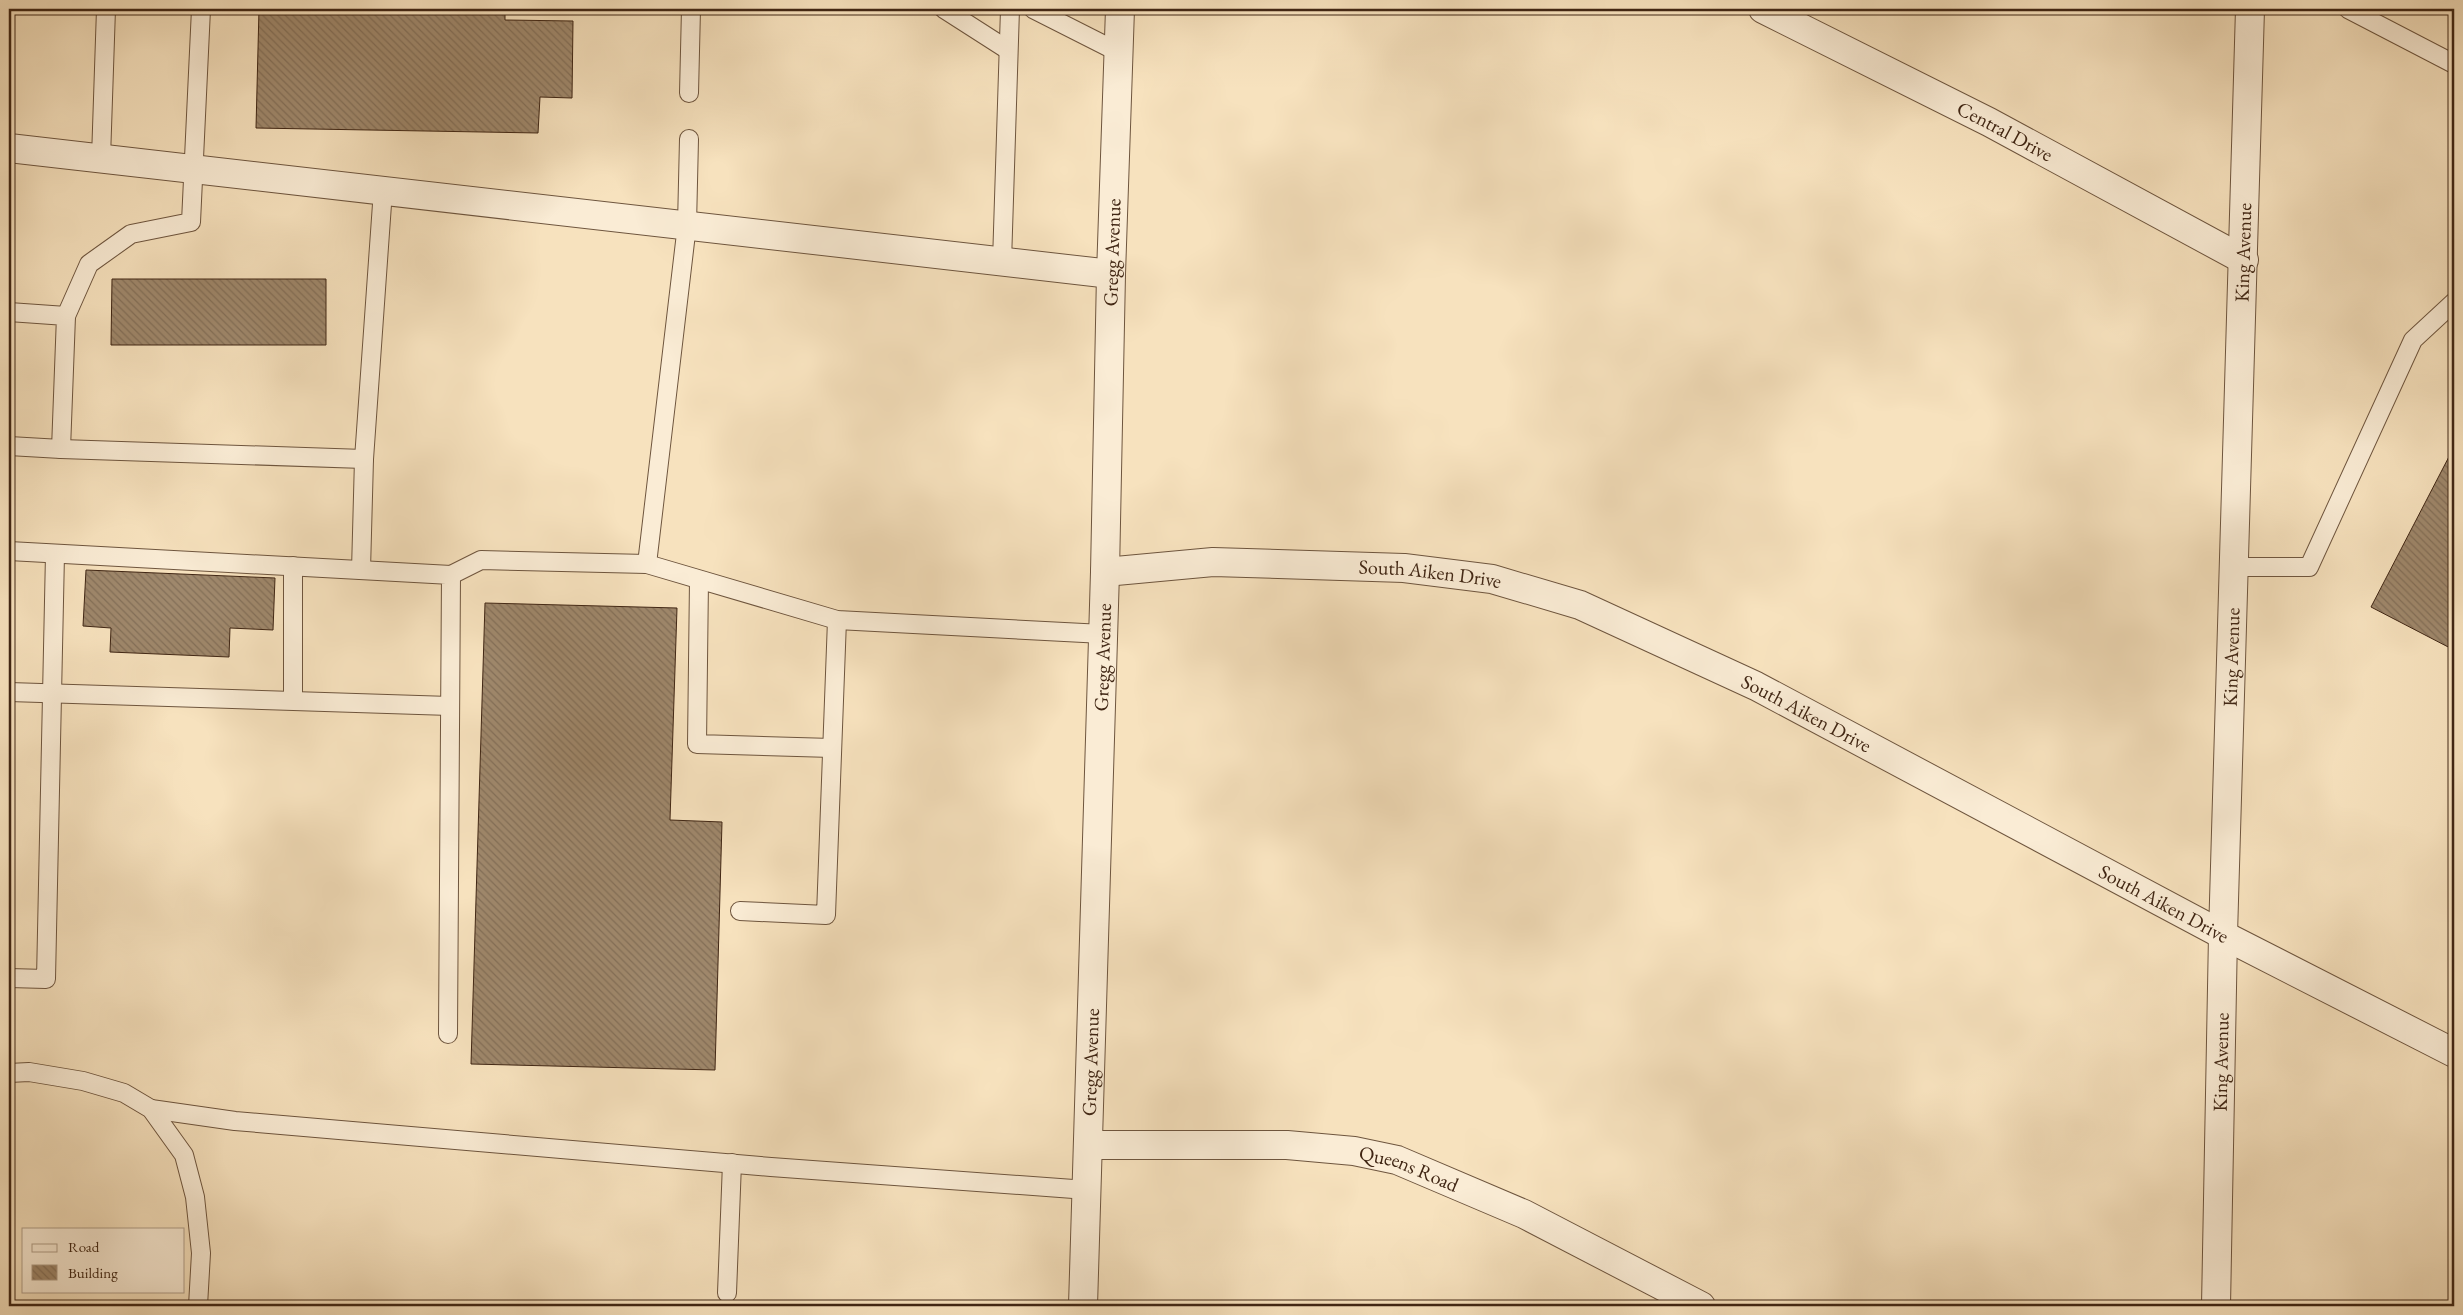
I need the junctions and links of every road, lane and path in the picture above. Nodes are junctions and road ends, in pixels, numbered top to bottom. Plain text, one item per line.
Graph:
1 (106, 9) edge
2 (201, 9) edge
3 (691, 9) edge
4 (944, 9) edge
5 (1010, 9) edge
6 (1033, 9) edge
7 (1120, 9) edge
8 (1763, 9) edge
9 (2250, 9) edge
10 (2348, 9) edge
11 (1008, 50) junction
12 (1118, 52) junction
13 (2454, 64) edge
14 (689, 93) dead end
15 (689, 139) dead end
16 (9, 148) edge
17 (101, 158) junction
18 (195, 168) junction
19 (383, 190) junction
20 (687, 225) junction
21 (2244, 260) junction
22 (1002, 262) junction
23 (1111, 274) junction
24 (2454, 302) edge
25 (9, 312) edge
26 (66, 316) junction
27 (9, 446) edge
28 (62, 450) junction
29 (364, 460) junction
30 (9, 551) edge
31 (55, 554) junction
32 (647, 564) junction
33 (293, 566) junction
34 (2234, 567) junction
35 (361, 570) junction
36 (1105, 572) junction
37 (451, 575) junction
38 (699, 580) junction
39 (837, 620) junction
40 (1103, 634) junction
41 (9, 692) edge
42 (51, 692) junction
43 (293, 700) junction
44 (450, 706) junction
45 (832, 748) junction
46 (740, 910) dead end
47 (2223, 935) junction
48 (9, 978) edge
49 (448, 1034) dead end
50 (2454, 1052) edge
51 (9, 1073) edge
52 (151, 1109) junction
53 (1088, 1146) junction
54 (732, 1163) junction
55 (1087, 1190) junction
56 (727, 1293) dead end
57 (198, 1306) edge
58 (1084, 1306) edge
59 (1701, 1306) edge
60 (2216, 1306) edge

1 - 17 lane
2 - 18 lane
3 - 14 lane
4 - 11 lane
5 - 11 lane
6 - 12 lane
7 - 12 street, Gregg Avenue
8 - 21 street, Central Drive
9 - 21 street, King Avenue
10 - 13 lane
11 - 22 lane
12 - 23 street, Gregg Avenue
15 - 20 lane
16 - 17 street
17 - 18 street
18 - 19 street
18 - 26 lane
19 - 20 street
19 - 29 lane
20 - 22 street
20 - 32 lane
21 - 34 street, King Avenue
22 - 23 street
23 - 36 street, Gregg Avenue
24 - 34 lane
25 - 26 lane
26 - 28 lane
27 - 28 lane
28 - 29 lane
29 - 35 lane
30 - 31 lane
31 - 33 lane
31 - 42 lane
32 - 37 lane
32 - 38 lane
33 - 35 lane
33 - 43 lane
34 - 47 street, King Avenue
35 - 37 lane
36 - 40 street, Gregg Avenue
36 - 47 street, South Aiken Drive
37 - 44 lane
38 - 39 lane
38 - 45 lane
39 - 40 lane
39 - 45 lane
40 - 53 street, Gregg Avenue
41 - 42 lane
42 - 43 lane
42 - 48 lane
43 - 44 lane
44 - 49 lane
45 - 46 lane
47 - 50 street, South Aiken Drive
47 - 60 street, King Avenue
51 - 52 lane
52 - 54 lane
52 - 57 lane
53 - 55 street, Gregg Avenue
53 - 59 street, Queens Road
54 - 55 lane
54 - 56 lane
55 - 58 street, Gregg Avenue

